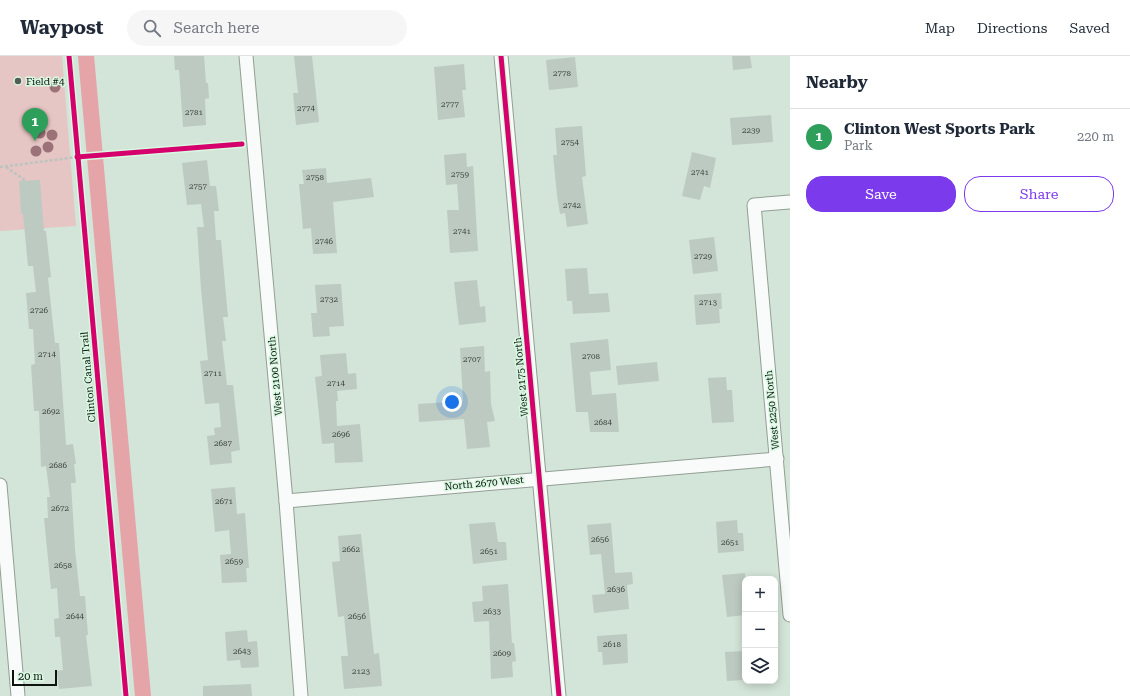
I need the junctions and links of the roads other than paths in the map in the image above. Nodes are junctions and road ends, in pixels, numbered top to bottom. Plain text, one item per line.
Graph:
1 (246, 56) edge
2 (501, 56) edge
3 (790, 202) edge
4 (777, 459) junction
5 (539, 479) junction
6 (0, 485) edge
7 (286, 501) junction
8 (5, 611) edge
9 (790, 615) edge
10 (18, 696) edge
11 (301, 696) edge
12 (558, 696) edge

1 - 7 street, West 2100 North
2 - 5 street, West 2175 North
3 - 4 street, West 2250 North
4 - 5 street, North 2670 West
4 - 9 street, West 2250 North
5 - 7 street, North 2670 West
5 - 12 street, West 2175 North
6 - 8 street
7 - 11 street, West 2100 North
8 - 10 street

